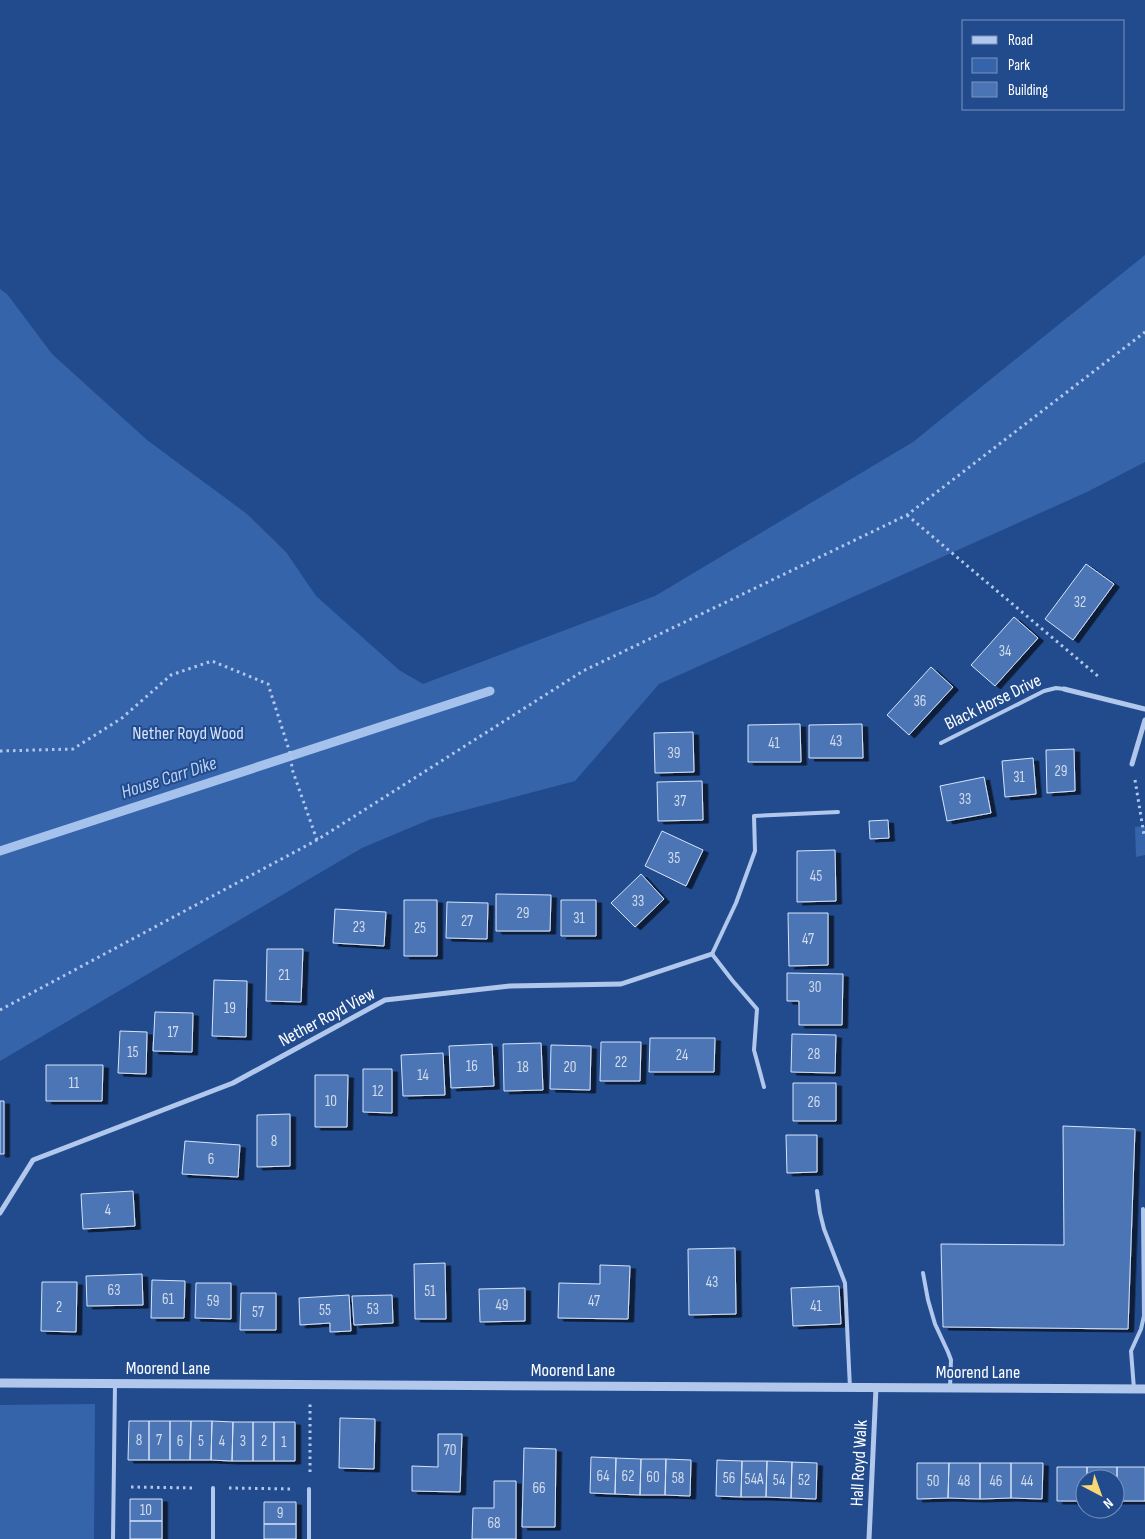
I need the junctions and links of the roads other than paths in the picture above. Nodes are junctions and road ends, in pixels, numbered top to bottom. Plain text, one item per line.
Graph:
1 (1064, 689) joint
2 (1145, 709) edge
3 (1145, 720) edge
4 (941, 743) dead end
5 (1132, 764) road end
6 (838, 812) dead end
7 (712, 954) junction
8 (764, 1087) dead end
9 (817, 1191) dead end
10 (1143, 1209) dead end
11 (0, 1213) edge
12 (923, 1273) dead end
13 (0, 1383) edge
14 (114, 1384) junction
15 (850, 1388) junction
16 (876, 1388) junction
17 (950, 1388) junction
18 (1134, 1389) junction
19 (1145, 1389) edge
20 (213, 1488) dead end
21 (309, 1490) road end
22 (113, 1539) edge
23 (213, 1539) edge
24 (309, 1539) edge
25 (869, 1539) edge

1 - 2 street, Black Horse Drive
1 - 4 lane, Black Horse Drive
3 - 5 street
6 - 7 lane
7 - 8 lane
7 - 11 street, Nether Royd View
9 - 15 lane
10 - 18 lane
12 - 17 lane
13 - 14 street, Moorend Lane
14 - 15 street, Moorend Lane
14 - 22 lane
15 - 16 street, Moorend Lane
16 - 17 street, Moorend Lane
16 - 25 street, Hall Royd Walk
17 - 18 street, Moorend Lane
18 - 19 street, Moorend Lane
20 - 23 lane
21 - 24 lane

